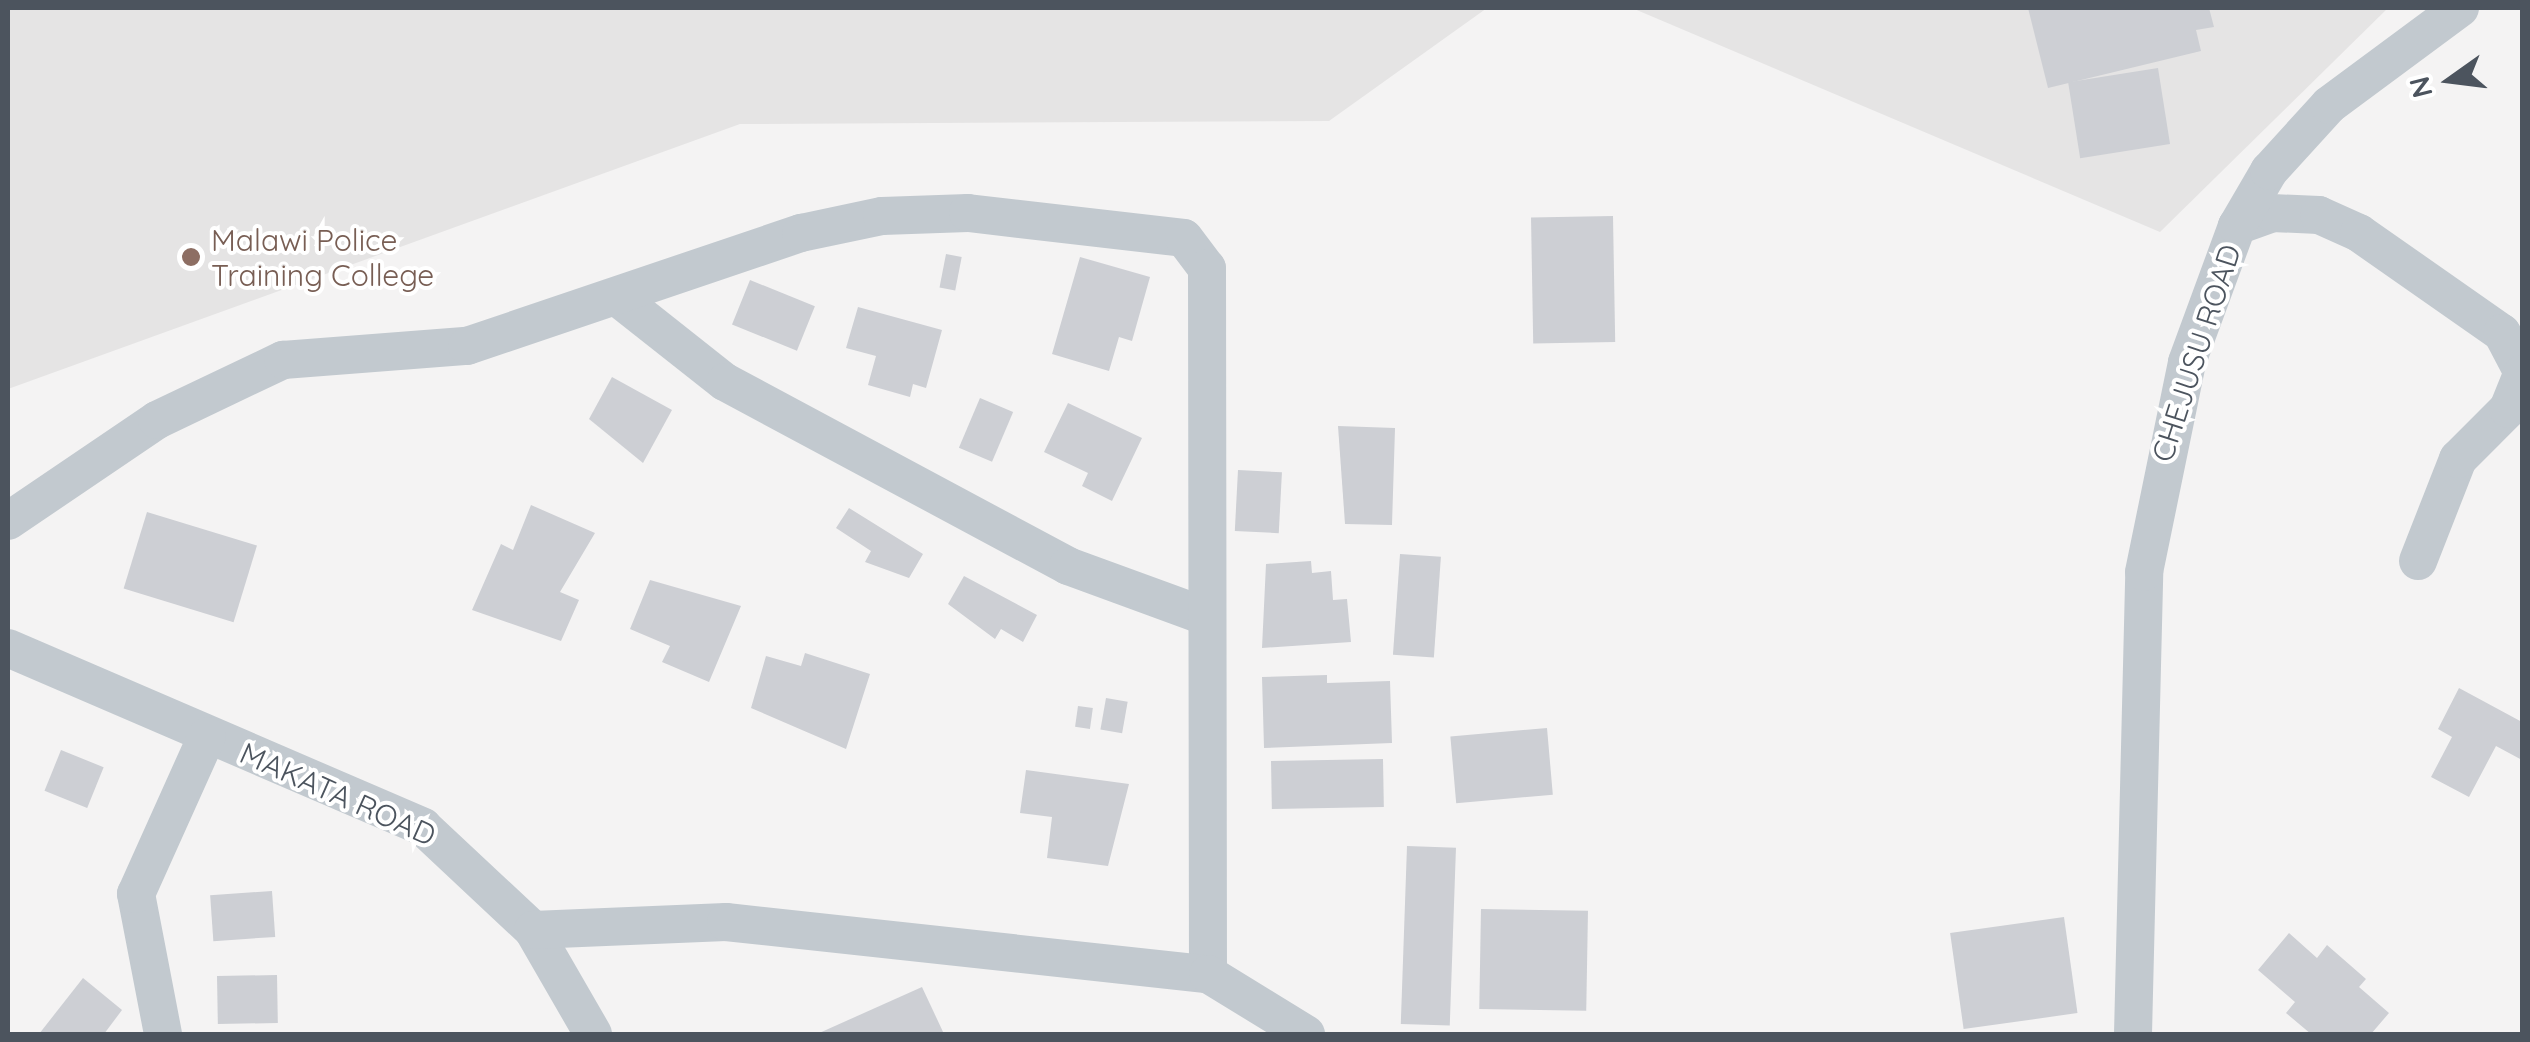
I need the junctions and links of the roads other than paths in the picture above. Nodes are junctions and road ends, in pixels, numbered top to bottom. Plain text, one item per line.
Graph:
1 (2460, 8) edge
2 (2237, 226) junction
3 (621, 300) junction
4 (2522, 373) edge
5 (8, 521) edge
6 (2418, 561) dead end
7 (1206, 616) junction
8 (8, 648) edge
9 (207, 736) junction
10 (533, 930) junction
11 (1208, 974) junction
12 (162, 1034) edge
13 (593, 1034) edge
14 (1306, 1034) edge
15 (2133, 1034) edge

1 - 2 street, CHEJUSU ROAD
2 - 4 street
2 - 15 street, CHEJUSU ROAD
3 - 5 street
3 - 7 street
3 - 7 street
4 - 6 street
7 - 11 street
8 - 9 street, MAKATA ROAD
9 - 10 street, MAKATA ROAD
9 - 12 street
10 - 11 street
10 - 13 street, MAKATA ROAD
11 - 14 street

